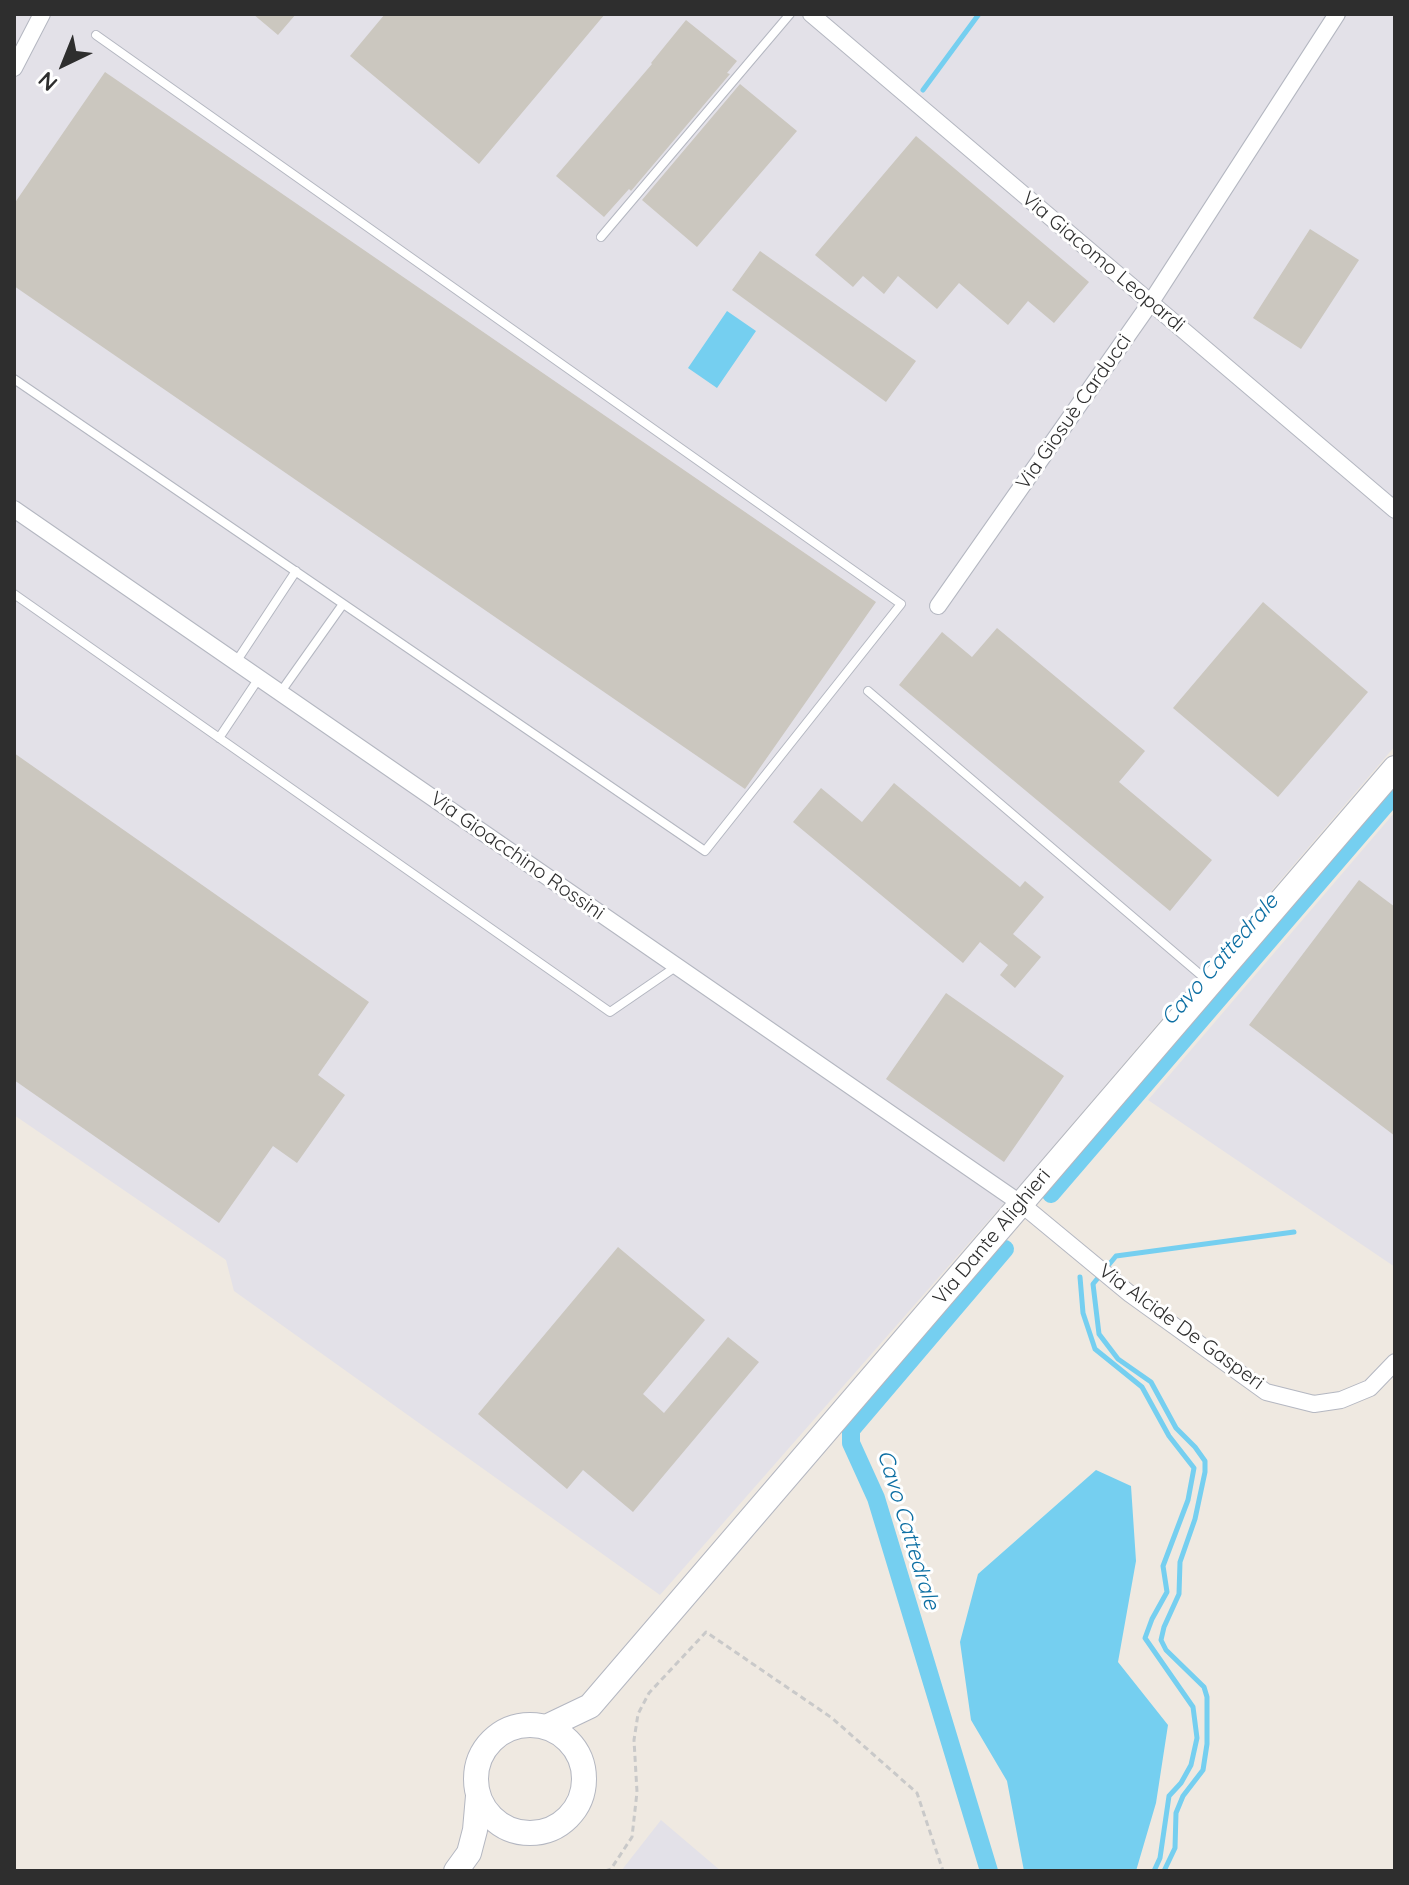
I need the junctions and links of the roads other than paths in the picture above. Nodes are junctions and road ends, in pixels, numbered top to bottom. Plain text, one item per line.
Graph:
1 (42, 14) edge
2 (790, 14) edge
3 (811, 14) edge
4 (1337, 14) edge
5 (96, 35) dead end
6 (14, 68) edge
7 (601, 237) dead end
8 (1151, 302) junction
9 (14, 379) edge
10 (14, 509) edge
11 (1395, 510) edge
12 (296, 571) junction
13 (14, 594) edge
14 (343, 604) junction
15 (938, 606) dead end
16 (236, 662) junction
17 (259, 678) junction
18 (868, 691) dead end
19 (280, 693) junction
20 (219, 738) junction
21 (1395, 768) edge
22 (677, 966) junction
23 (1210, 983) junction
24 (1020, 1203) junction
25 (1395, 1362) edge
26 (590, 1706) junction
27 (546, 1727) junction
28 (577, 1751) junction
29 (478, 1796) junction
30 (518, 1832) junction
31 (463, 1862) edge

1 - 6 street
2 - 7 lane
3 - 8 street, Via Giacomo Leopardi
4 - 8 street, Via Giosuè Carducci
5 - 14 lane
8 - 11 street, Via Giacomo Leopardi
8 - 15 street, Via Giosuè Carducci
9 - 12 lane
10 - 16 street, Via Gioacchino Rossini
12 - 14 lane
12 - 16 lane
13 - 20 lane
14 - 19 lane
16 - 17 street, Via Gioacchino Rossini
17 - 19 street, Via Gioacchino Rossini
17 - 20 lane
18 - 23 lane
19 - 22 street, Via Gioacchino Rossini
20 - 22 lane
21 - 23 main road, Via Dante Alighieri
22 - 24 street, Via Gioacchino Rossini
23 - 24 main road, Via Dante Alighieri
24 - 25 street, Via Alcide De Gasperi
24 - 26 main road, Via Dante Alighieri
26 - 27 main road, Via Dante Alighieri
26 - 28 main road, Via Dante Alighieri
27 - 28 main road
27 - 29 main road
28 - 30 main road
29 - 30 main road
29 - 31 main road
30 - 31 main road

